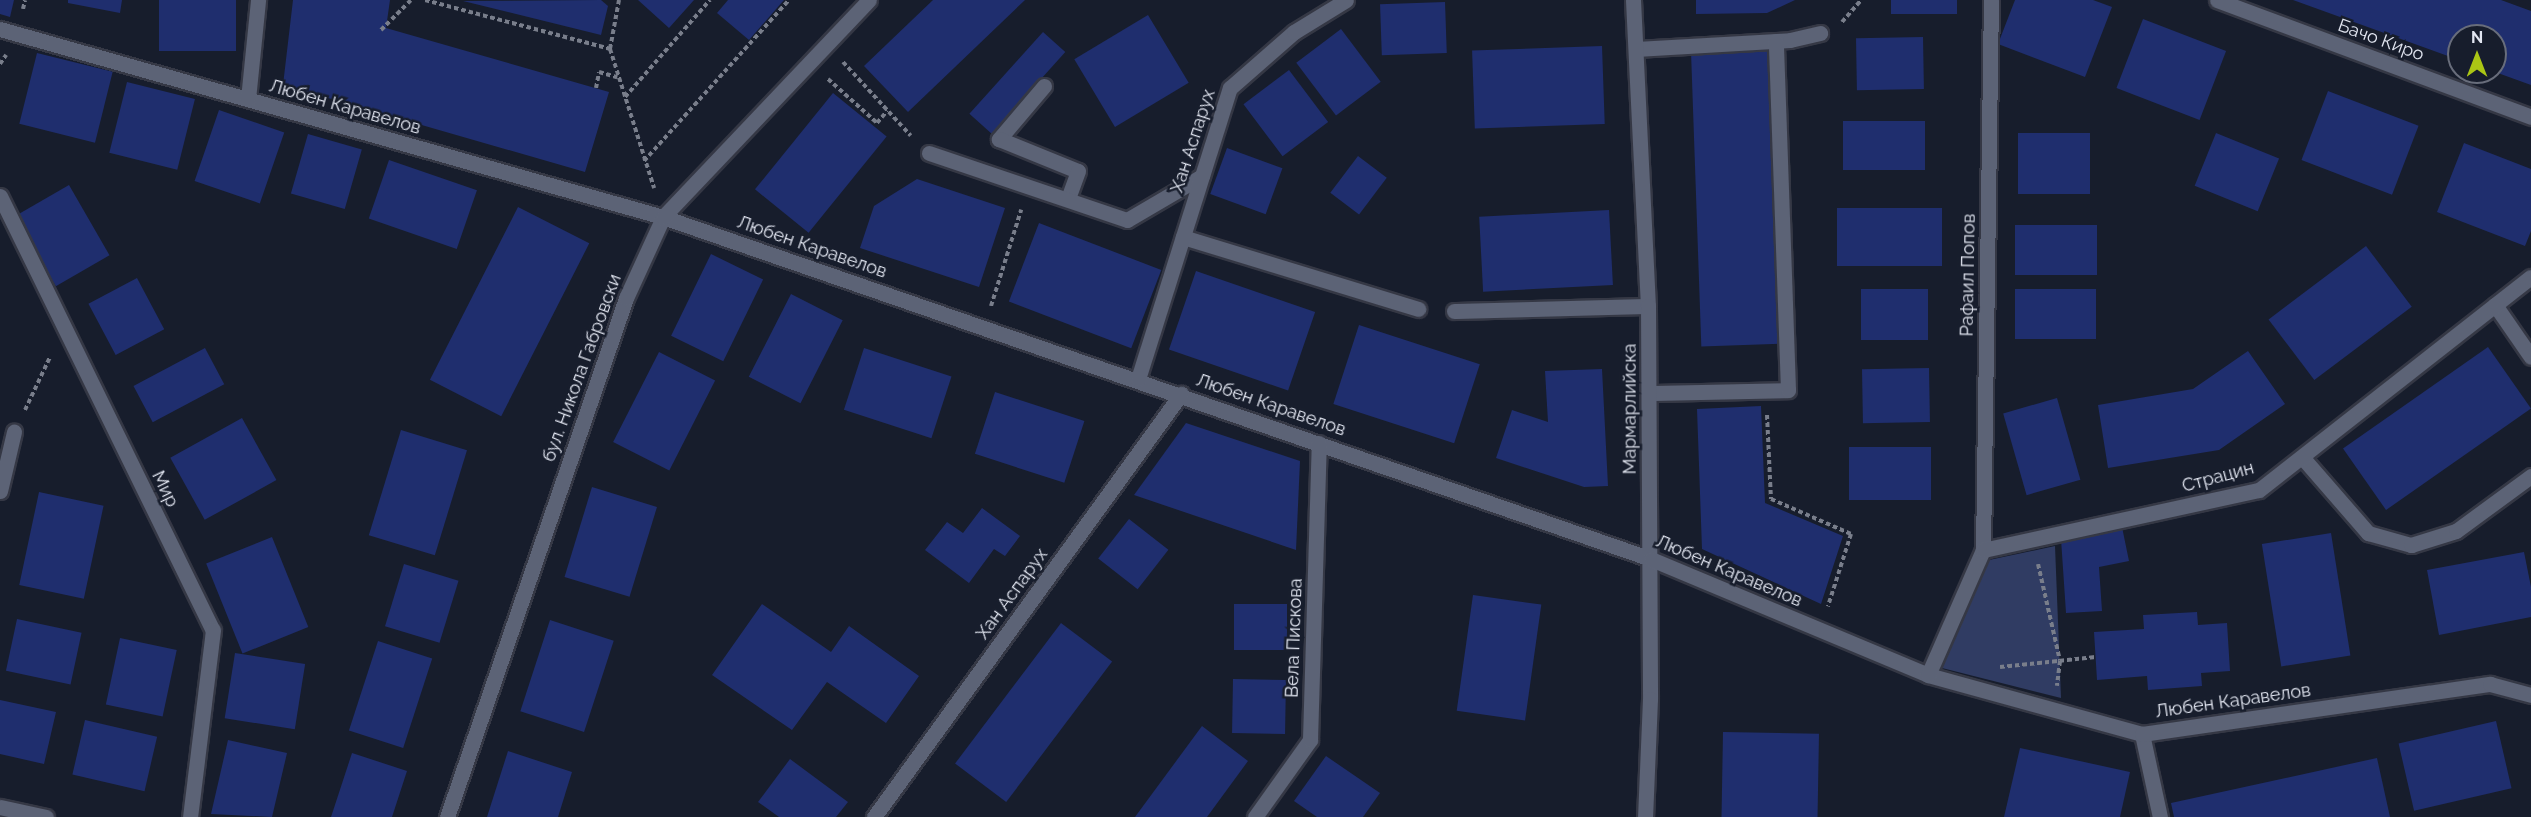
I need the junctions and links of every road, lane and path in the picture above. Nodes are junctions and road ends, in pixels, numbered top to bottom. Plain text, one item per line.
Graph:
1 (258, 0) edge
2 (411, 0) edge
3 (425, 0) edge
4 (619, 0) edge
5 (710, 0) edge
6 (789, 0) edge
7 (869, 0) edge
8 (1346, 0) edge
9 (1633, 0) edge
10 (1991, 0) edge
11 (2217, 0) edge
12 (0, 28) edge
13 (381, 30) dead end
14 (1821, 33) dead end
15 (1776, 41) junction
16 (828, 44) junction
17 (610, 49) junction
18 (1636, 49) junction
19 (810, 63) junction
20 (618, 77) junction
21 (1044, 86) dead end
22 (596, 88) dead end
23 (624, 98) junction
24 (248, 99) junction
25 (886, 111) junction
26 (2531, 117) edge
27 (929, 153) joint
28 (645, 161) junction
29 (1202, 177) junction
30 (1029, 186) junction
31 (0, 196) edge
32 (1068, 200) junction
33 (663, 217) junction
34 (1183, 237) junction
35 (2531, 277) edge
36 (2495, 305) junction
37 (1648, 306) junction
38 (1418, 309) dead end
39 (1455, 311) dead end
40 (984, 327) junction
41 (64, 328) junction
42 (2531, 357) edge
43 (1138, 379) junction
44 (1649, 393) junction
45 (1181, 394) junction
46 (1767, 414) dead end
47 (14, 432) joint
48 (1319, 443) junction
49 (2302, 457) junction
50 (2531, 476) edge
51 (0, 491) edge
52 (2033, 539) junction
53 (1983, 550) junction
54 (1651, 559) junction
55 (1830, 599) dead end
56 (2095, 657) dead end
57 (2060, 661) junction
58 (1994, 668) dead end
59 (1928, 675) junction
60 (2531, 695) edge
61 (2142, 734) junction
62 (0, 807) edge
63 (46, 817) edge
64 (190, 817) edge
65 (447, 817) edge
66 (874, 817) edge
67 (1255, 817) edge
68 (1645, 817) edge
69 (2160, 817) edge

1 - 24 street
2 - 13 path
3 - 17 path
4 - 17 path
5 - 23 path
6 - 28 path
7 - 16 street, бул. Никола Габровски
8 - 29 street, Хан Аспарух
9 - 18 street, Мармарлийска
10 - 53 street, Рафаил Попов
11 - 26 street, Бачо Киро
12 - 24 street, Любен Каравелов
14 - 15 street
15 - 18 street
15 - 44 street
16 - 19 street, бул. Никола Габровски
16 - 25 path
17 - 20 path
18 - 37 street, Мармарлийска
19 - 25 path
19 - 33 street, бул. Никола Габровски
20 - 22 path
20 - 23 path
21 - 32 street
23 - 28 path
24 - 33 street, Любен Каравелов
25 - 27 path
27 - 30 street
28 - 33 path
29 - 32 street
29 - 34 street, Хан Аспарух
30 - 32 street
30 - 40 path
31 - 41 street, Мир
33 - 40 street, Любен Каравелов
33 - 65 street, бул. Никола Габровски
34 - 38 street
34 - 43 street, Хан Аспарух
35 - 36 street, Страцин
36 - 42 street
36 - 49 street, Страцин
37 - 39 street
37 - 44 street, Мармарлийска
40 - 43 street, Любен Каравелов
41 - 47 path
41 - 64 street, Мир
43 - 45 street, Любен Каравелов
44 - 54 street, Мармарлийска
45 - 48 street, Любен Каравелов
45 - 66 street, Хан Аспарух
46 - 55 path
47 - 51 street
48 - 54 street, Любен Каравелов
48 - 67 street, Вела Пискова
49 - 50 street
49 - 52 street, Страцин
52 - 53 street, Страцин
52 - 57 path
53 - 59 street
54 - 59 street, Любен Каравелов
54 - 68 street, Мармарлийска
56 - 57 path
57 - 58 path
59 - 61 street, Любен Каравелов
60 - 61 street, Любен Каравелов
61 - 69 street
62 - 63 street

